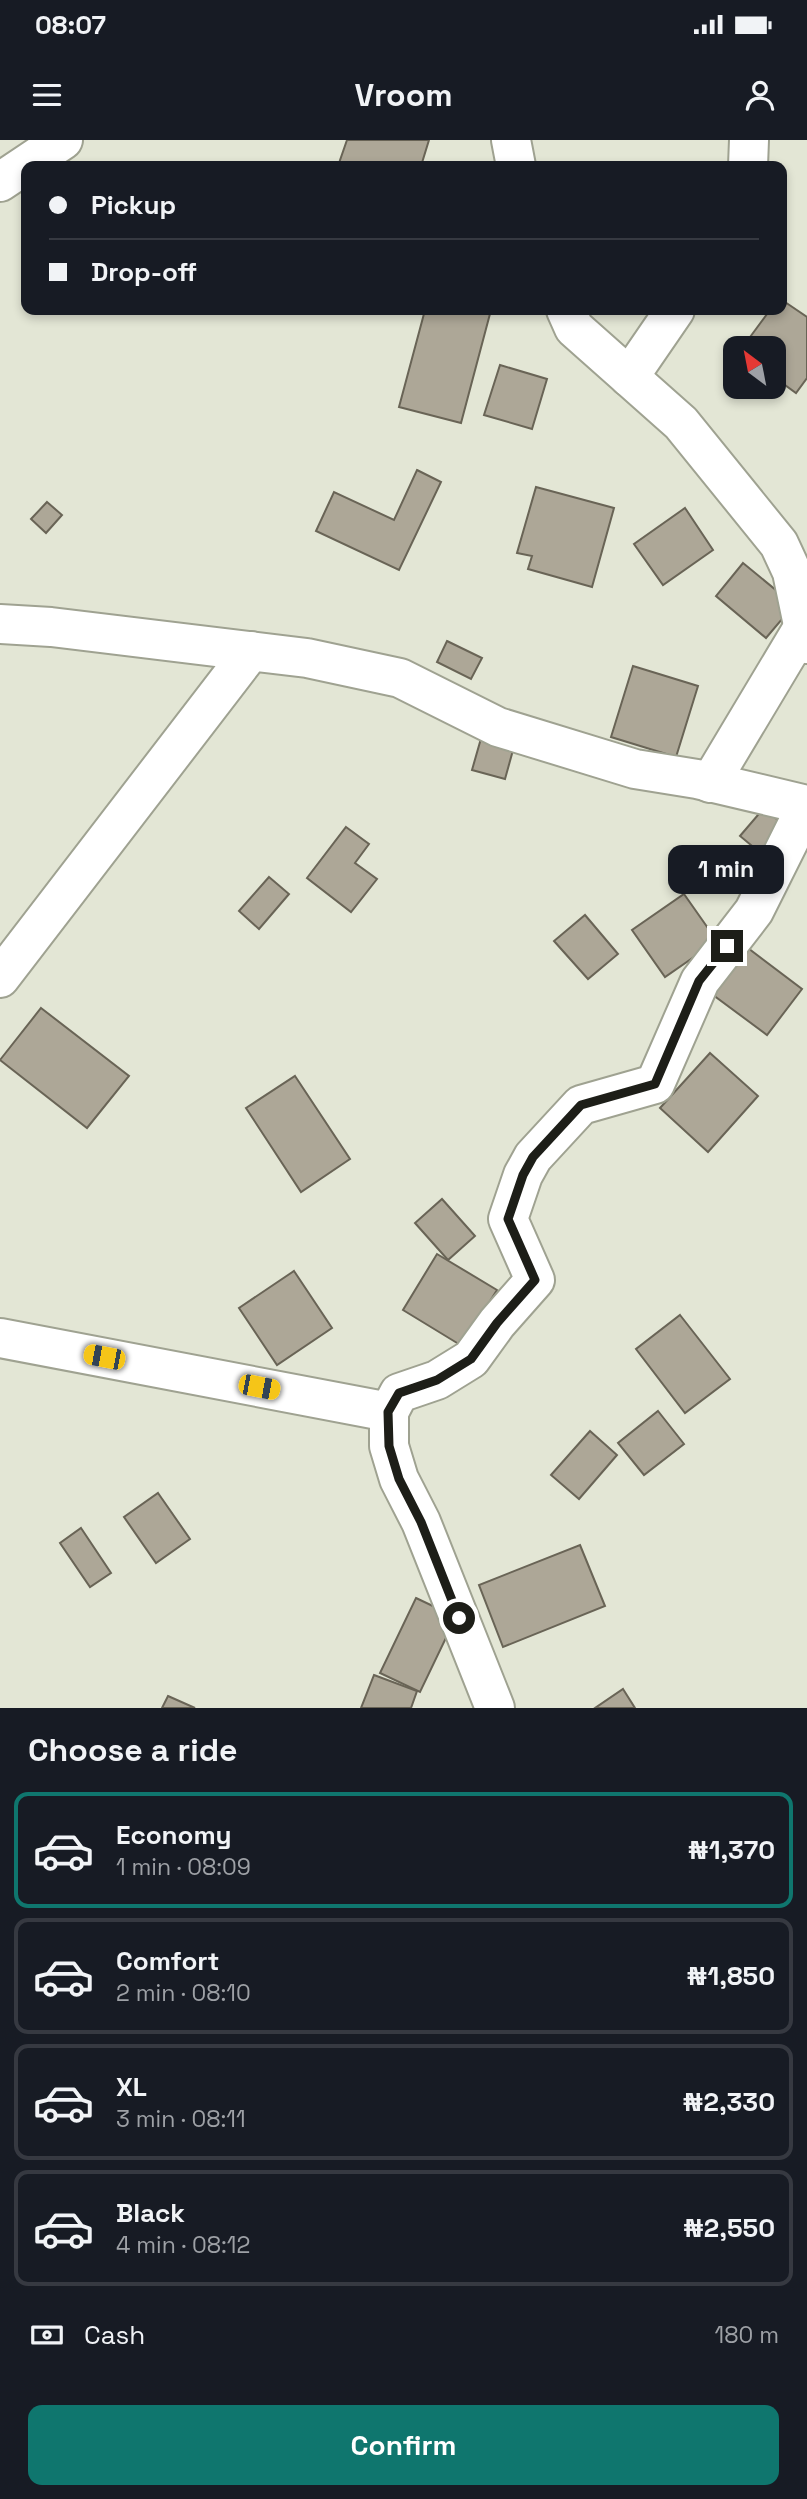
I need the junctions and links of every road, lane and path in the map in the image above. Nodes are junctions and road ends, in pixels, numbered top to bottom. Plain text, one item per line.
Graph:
1 (63, 140) edge
2 (511, 140) edge
3 (749, 140) edge
4 (32, 161) edge
5 (515, 161) edge
6 (748, 161) edge
7 (21, 168) edge
8 (0, 182) edge
9 (568, 315) edge
10 (672, 315) edge
11 (629, 377) junction
12 (0, 624) edge
13 (806, 635) edge
14 (251, 651) junction
15 (710, 783) junction
16 (807, 805) edge
17 (0, 978) edge
18 (0, 1338) edge
19 (388, 1412) junction
20 (495, 1708) edge

1 - 4 street
2 - 5 street
3 - 6 street
7 - 8 street
9 - 11 street
10 - 11 street
11 - 13 street
12 - 14 street
13 - 15 street
14 - 15 street
14 - 17 street
15 - 16 street
16 - 19 street
18 - 19 street
19 - 20 street

